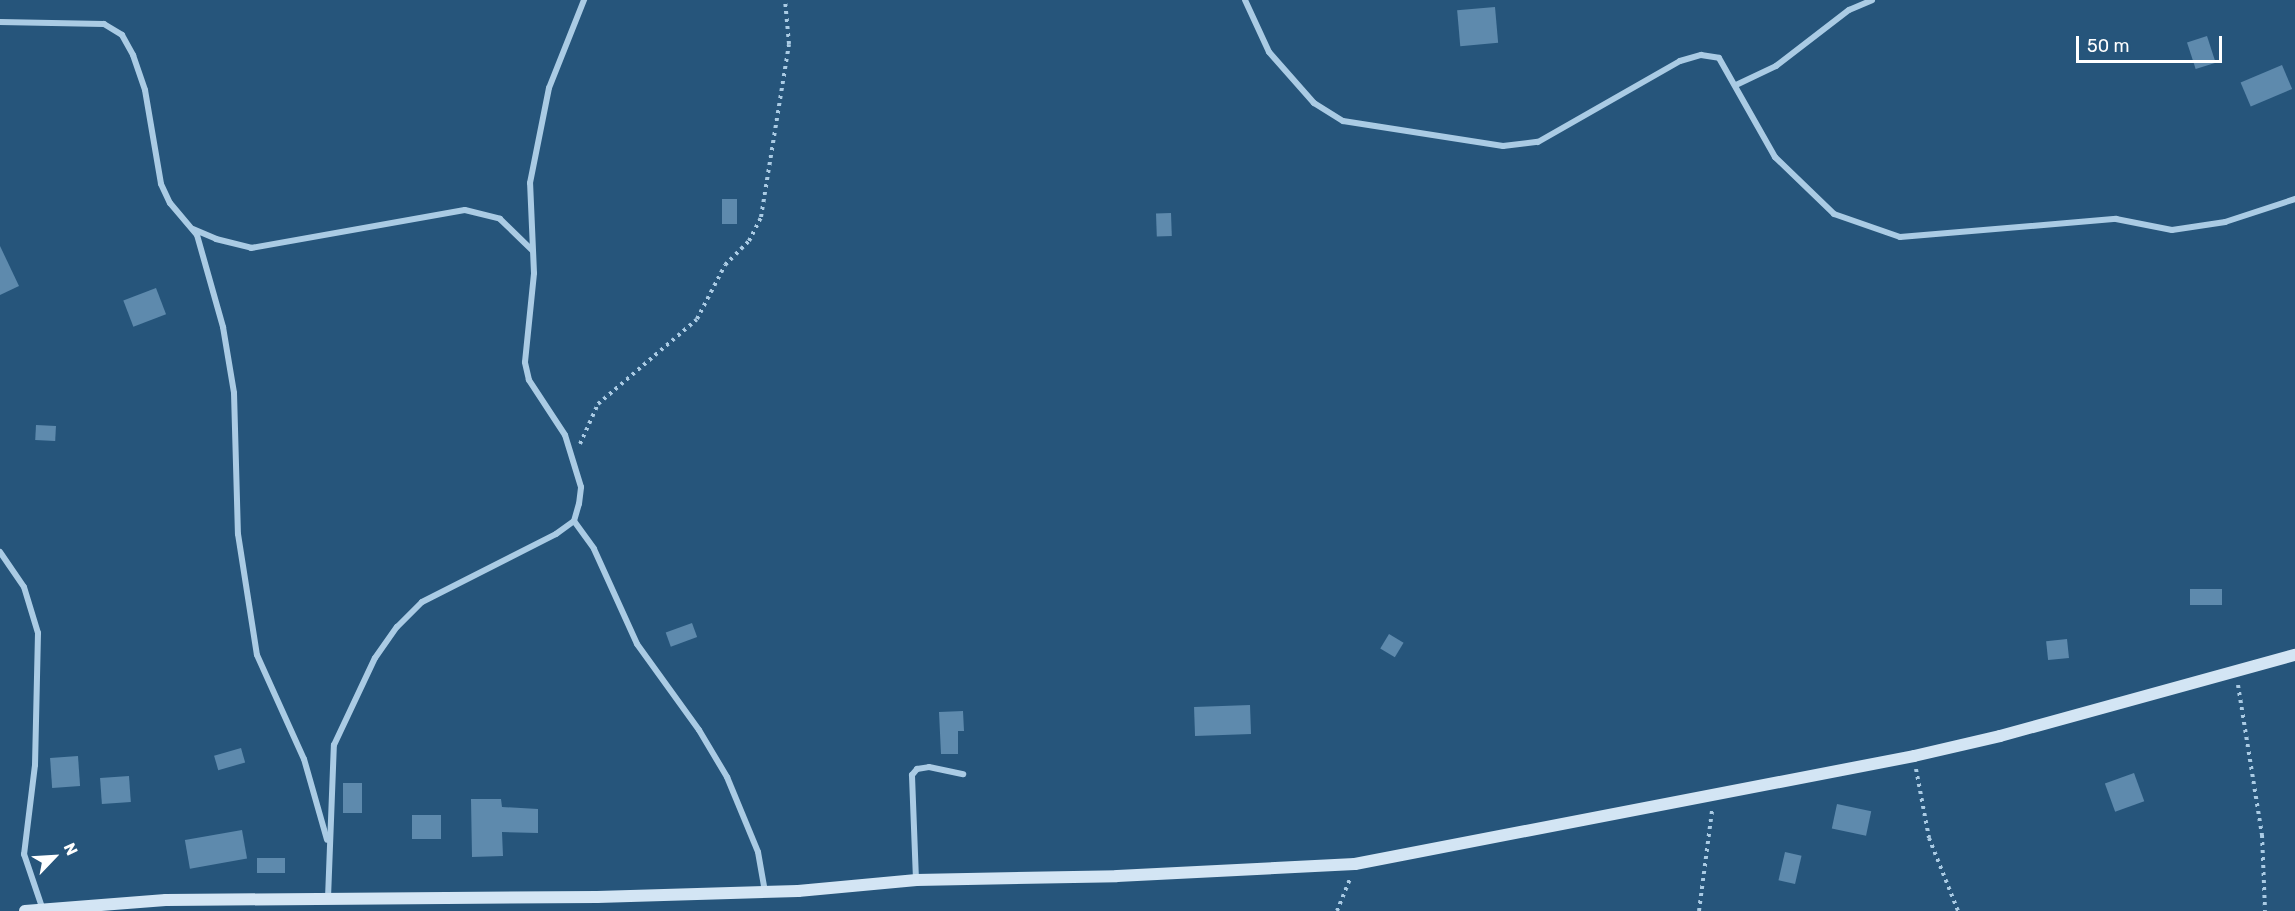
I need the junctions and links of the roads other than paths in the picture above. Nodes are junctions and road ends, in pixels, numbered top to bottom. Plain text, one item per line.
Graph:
1 (584, 0) edge
2 (1245, 0) edge
3 (1872, 0) edge
4 (0, 22) edge
5 (1736, 85) junction
6 (2295, 199) edge
7 (194, 229) junction
8 (532, 250) junction
9 (574, 521) junction
10 (0, 552) edge
11 (2295, 655) edge
12 (963, 774) dead end
13 (329, 851) junction
14 (916, 880) junction
15 (765, 890) junction
16 (328, 898) junction
17 (43, 910) edge
18 (25, 911) edge

1 - 8 street
2 - 5 street
3 - 5 street
4 - 7 street
5 - 6 street
7 - 8 street
7 - 13 street
8 - 9 street
9 - 13 street
9 - 15 street
10 - 17 street
11 - 14 main road
12 - 14 street
13 - 16 street
14 - 15 main road
15 - 16 main road
16 - 17 main road
17 - 18 main road

